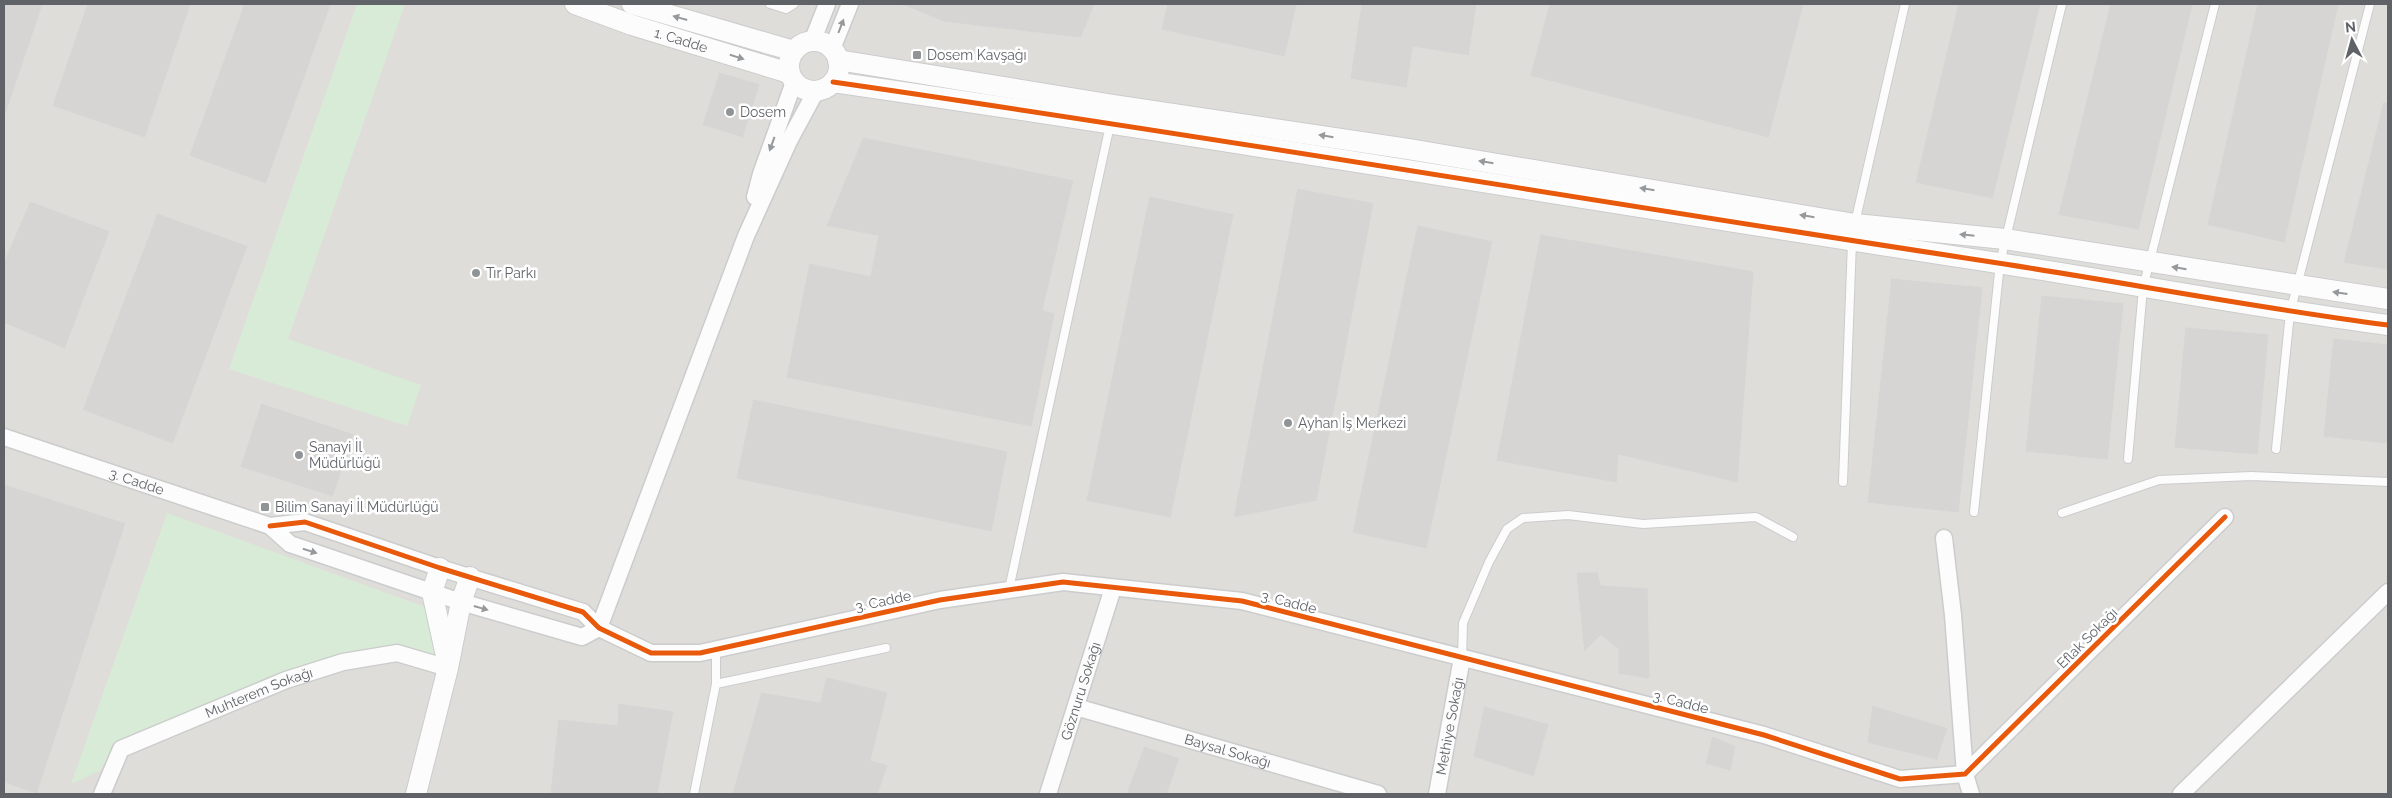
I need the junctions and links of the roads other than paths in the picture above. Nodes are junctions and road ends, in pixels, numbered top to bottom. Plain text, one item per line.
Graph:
1 (575, 4) edge
2 (770, 4) edge
3 (794, 4) edge
4 (827, 4) edge
5 (850, 4) edge
6 (1905, 4) edge
7 (2062, 4) edge
8 (2215, 4) edge
9 (2370, 4) edge
10 (634, 9) edge
11 (614, 11) edge
12 (803, 46) junction
13 (835, 54) junction
14 (792, 77) junction
15 (825, 87) junction
16 (1112, 114) junction
17 (1853, 233) junction
18 (746, 236) junction
19 (2005, 240) junction
20 (2000, 263) junction
21 (2150, 263) junction
22 (2296, 287) junction
23 (2142, 288) junction
24 (2388, 299) edge
25 (2290, 313) junction
26 (2388, 325) edge
27 (4, 437) edge
28 (2276, 449) dead end
29 (2128, 459) dead end
30 (1844, 482) dead end
31 (2388, 482) edge
32 (1974, 512) dead end
33 (2062, 513) dead end
34 (2225, 518) dead end
35 (270, 526) junction
36 (1793, 537) dead end
37 (1944, 538) dead end
38 (440, 568) junction
39 (470, 577) junction
40 (1113, 588) junction
41 (1009, 589) junction
42 (432, 592) junction
43 (2388, 592) edge
44 (461, 602) junction
45 (599, 628) junction
46 (886, 648) dead end
47 (716, 650) junction
48 (1462, 658) junction
49 (448, 668) junction
50 (716, 684) junction
51 (1076, 707) junction
52 (1965, 774) junction
53 (102, 794) edge
54 (416, 794) edge
55 (694, 794) edge
56 (1048, 794) edge
57 (1378, 794) edge
58 (1437, 794) edge
59 (1971, 794) edge
60 (2181, 794) edge

1 - 11 street, 1. Cadde
2 - 3 lane
4 - 12 street
13 -> 5 street
6 - 17 lane
7 - 19 lane
8 - 21 lane
9 - 22 lane
10 - 11 street, 1. Cadde
12 -> 10 street, 1. Cadde
10 -> 14 street, 1. Cadde
12 - 13 street
12 - 14 street
13 - 15 street
13 - 16 street
14 - 15 street
14 -> 18 street
15 - 16 street
15 - 18 street
16 - 17 street
16 - 41 lane
19 -> 17 street
17 - 20 street
17 - 30 lane
18 - 45 street
19 - 20 lane
19 - 21 street
20 - 23 street
20 - 32 lane
22 -> 21 street
21 - 23 lane
24 -> 22 street
22 - 25 lane
23 - 25 street
23 - 29 lane
25 - 26 street
25 - 28 lane
27 - 35 street, 3. Cadde
31 - 33 lane
34 - 52 street, Eflak Sokağı
35 - 38 street, 3. Cadde
35 -> 42 street
36 - 48 lane
37 - 52 street
38 - 39 street, 3. Cadde
38 - 42 street
39 - 44 street
39 - 45 street, 3. Cadde
40 - 41 street, 3. Cadde
40 - 48 street, 3. Cadde
40 - 51 street, Göznuru Sokağı
41 - 47 street, 3. Cadde
42 - 44 street
42 - 49 street
43 - 60 street
44 -> 45 street
44 - 49 street
45 - 47 street, 3. Cadde
46 - 50 lane
47 - 50 lane
48 - 52 street, 3. Cadde
48 - 58 street, Methiye Sokağı
49 - 53 street, Muhterem Sokağı
49 - 54 street
50 - 55 lane
51 - 56 street, Göznuru Sokağı
51 - 57 street, Baysal Sokağı
52 - 59 street

